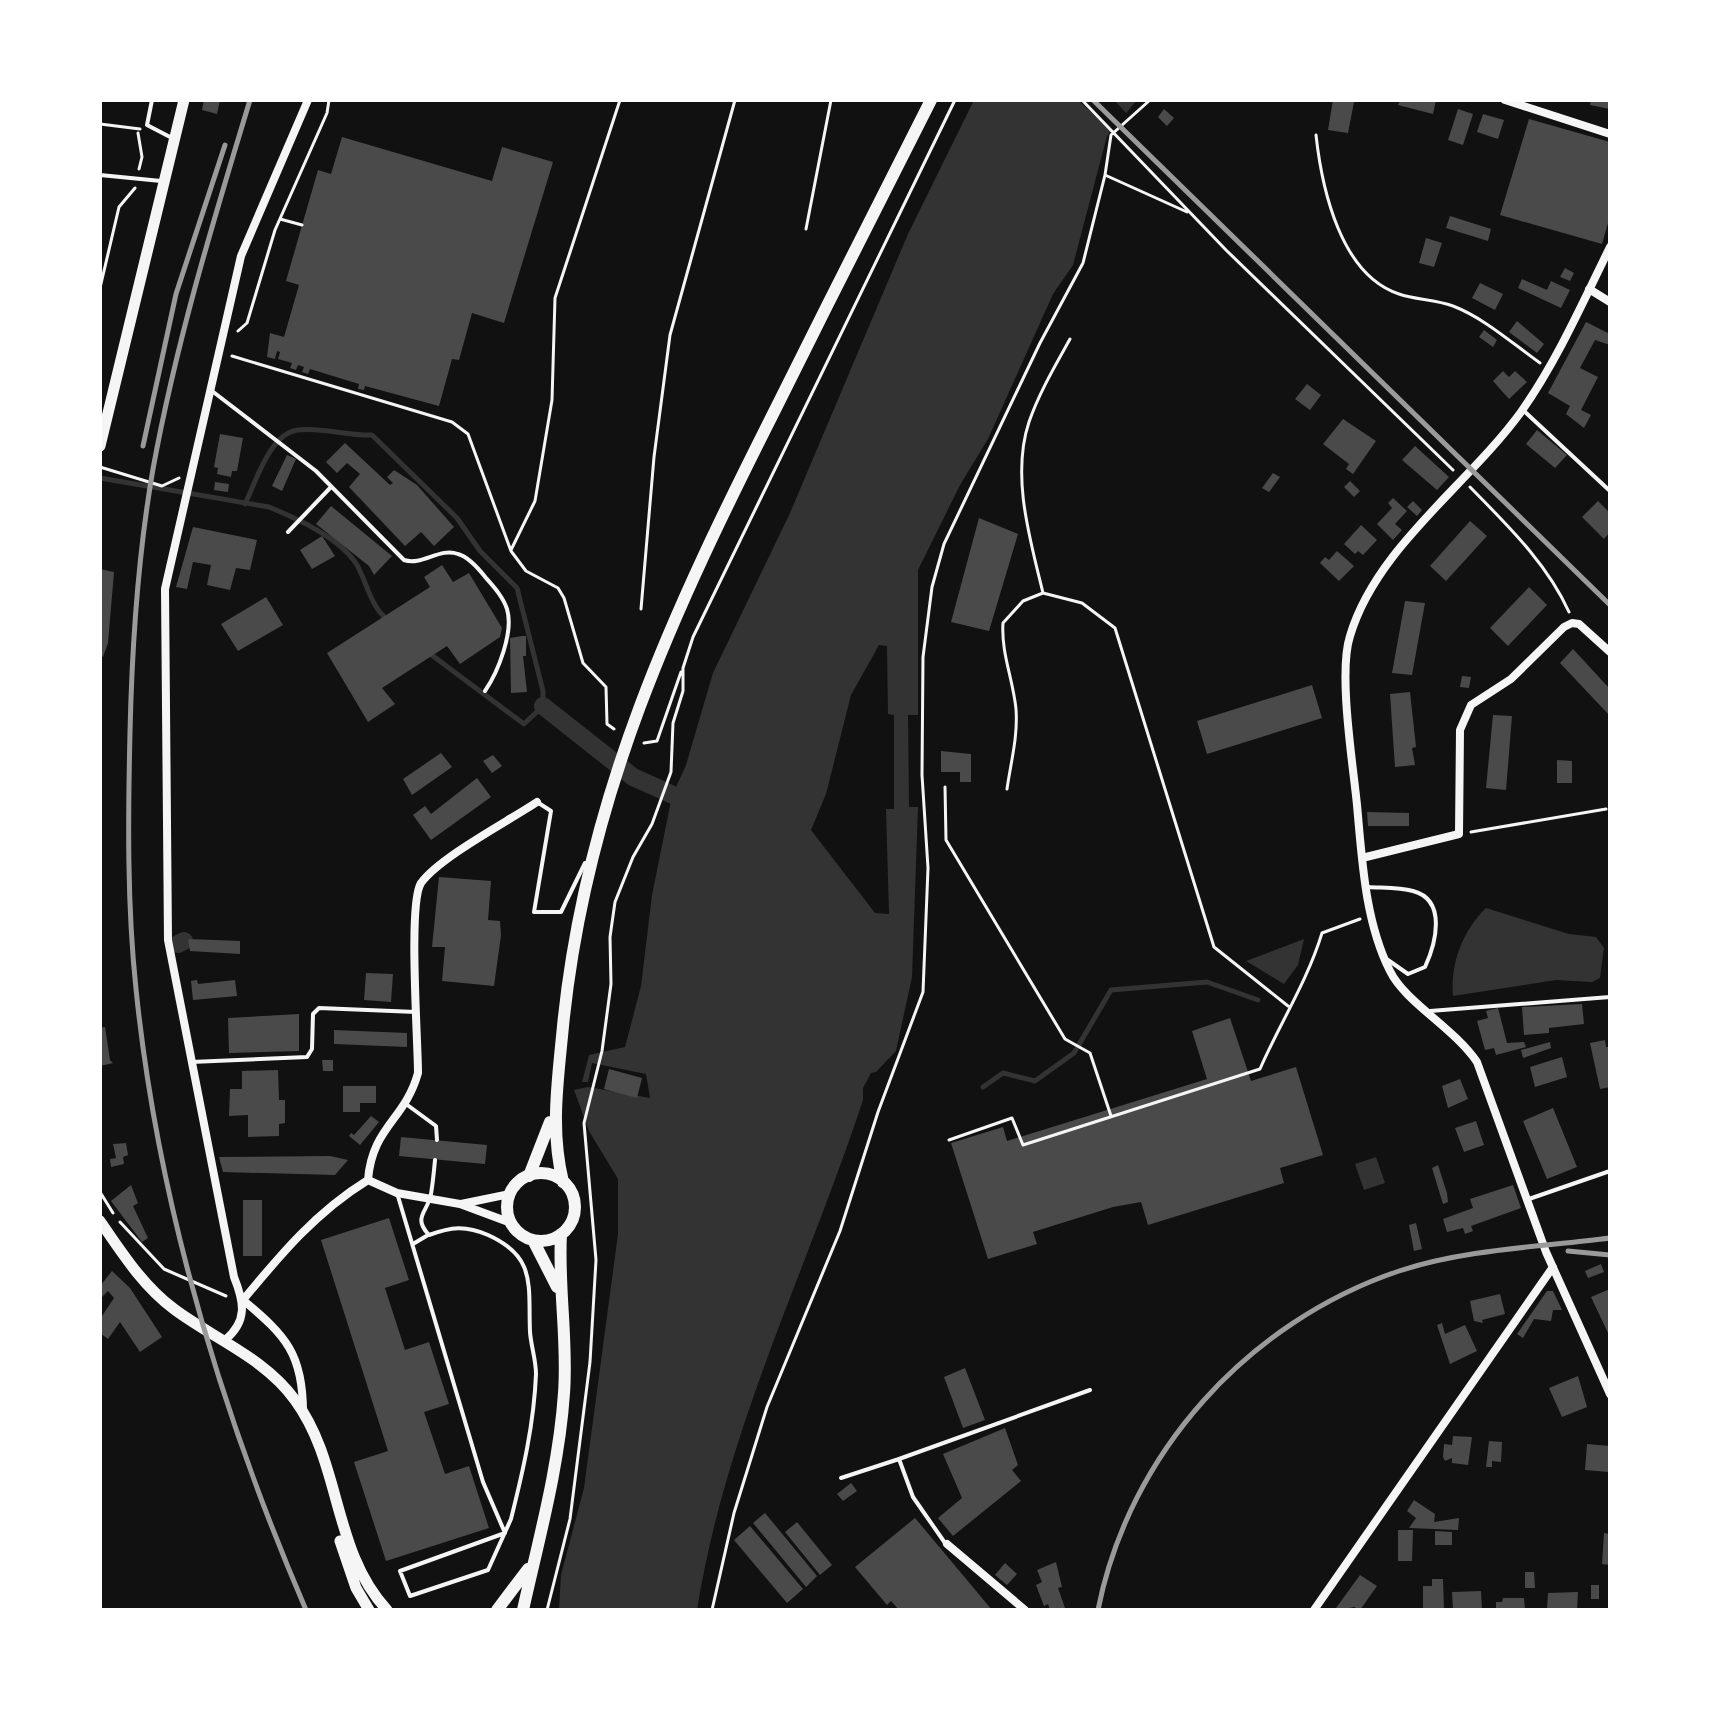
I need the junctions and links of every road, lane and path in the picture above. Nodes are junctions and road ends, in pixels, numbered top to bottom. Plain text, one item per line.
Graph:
1 (152, 100) edge
2 (184, 100) edge
3 (308, 100) edge
4 (329, 100) edge
5 (620, 100) edge
6 (735, 100) edge
7 (831, 100) edge
8 (931, 100) edge
9 (955, 100) edge
10 (1082, 100) edge
11 (1150, 100) edge
12 (1505, 100) edge
13 (100, 124) edge
14 (1610, 134) edge
15 (1316, 135) dead end
16 (175, 139) junction
17 (100, 175) edge
18 (1105, 175) junction
19 (137, 178) junction
20 (164, 181) junction
21 (1191, 214) junction
22 (280, 219) junction
23 (302, 225) dead end
24 (806, 229) dead end
25 (1610, 247) edge
26 (100, 288) edge
27 (1589, 289) junction
28 (1610, 302) edge
29 (237, 332) dead end
30 (1070, 339) dead end
31 (218, 351) junction
32 (1547, 368) junction
33 (208, 387) junction
34 (1522, 409) junction
35 (100, 446) edge
36 (100, 467) edge
37 (190, 478) junction
38 (1462, 479) junction
39 (331, 487) junction
40 (1610, 491) edge
41 (289, 530) dead end
42 (511, 551) junction
43 (1043, 593) junction
44 (641, 609) dead end
45 (1572, 623) junction
46 (1610, 652) edge
47 (683, 668) junction
48 (485, 691) dead end
49 (614, 729) dead end
50 (643, 743) dead end
51 (945, 787) dead end
52 (1007, 789) dead end
53 (537, 802) joint
54 (1606, 809) dead end
55 (600, 832) junction
56 (1459, 834) junction
57 (1362, 858) junction
58 (1368, 887) junction
59 (1371, 915) junction
60 (1383, 956) junction
61 (1610, 997) edge
62 (1288, 1006) junction
63 (1430, 1011) junction
64 (418, 1012) junction
65 (191, 1062) junction
66 (555, 1103) junction
67 (406, 1104) junction
68 (1111, 1117) junction
69 (437, 1140) dead end
70 (949, 1140) dead end
71 (435, 1160) dead end
72 (1610, 1171) edge
73 (529, 1176) junction
74 (368, 1180) junction
75 (563, 1182) junction
76 (100, 1192) edge
77 (397, 1193) junction
78 (510, 1194) junction
79 (431, 1198) junction
80 (1527, 1200) junction
81 (460, 1204) junction
82 (100, 1221) edge
83 (511, 1223) junction
84 (561, 1234) junction
85 (429, 1235) junction
86 (533, 1240) junction
87 (413, 1244) junction
88 (1553, 1267) junction
89 (559, 1293) junction
90 (239, 1300) junction
91 (225, 1340) junction
92 (257, 1364) junction
93 (1607, 1378) edge
94 (1090, 1390) dead end
95 (1610, 1394) edge
96 (303, 1412) junction
97 (899, 1459) junction
98 (841, 1478) dead end
99 (505, 1533) junction
100 (947, 1544) joint
101 (535, 1556) junction
102 (369, 1610) edge
103 (387, 1610) edge
104 (497, 1610) edge
105 (523, 1610) edge
106 (547, 1610) edge
107 (712, 1610) edge
108 (1025, 1610) edge
109 (1314, 1610) edge

1 - 16 lane
2 - 16 main road
3 - 31 street
4 - 22 path
5 - 42 path
6 - 44 path
7 - 24 path
8 - 55 main road
9 - 47 path
10 - 21 path
11 - 18 path
12 - 14 street
13 - 19 path
15 - 32 path
16 - 20 main road
17 - 19 lane
18 - 21 path
18 - 107 path
19 - 20 lane
19 - 26 path
20 - 35 main road
21 - 38 path
22 - 23 path
22 - 29 path
25 - 27 street
27 - 28 street
27 - 32 street
30 - 43 path
31 - 33 street
31 - 42 path
32 - 34 street
33 - 37 street
33 - 39 lane
34 - 38 street
34 - 40 lane
36 - 37 path
37 - 65 street
38 - 45 path
38 - 57 street
39 - 41 lane
39 - 48 lane
42 - 49 path
43 - 52 path
43 - 62 path
45 - 46 street
45 - 56 street
47 - 50 path
47 - 106 path
51 - 68 path
53 - 55 lane
53 - 64 street
54 - 56 path
55 - 66 main road
56 - 57 street
57 - 58 street
58 - 59 street
58 - 60 lane
59 - 60 street
59 - 62 path
60 - 63 street
61 - 63 lane
62 - 68 path
63 - 80 street
64 - 65 lane
64 - 67 street
65 - 90 street
66 - 73 main road
66 - 75 main road
67 - 69 lane
67 - 74 street
68 - 70 path
71 - 79 lane
72 - 80 lane
73 - 75 main road
73 - 78 main road
74 - 77 street
74 - 90 street
75 - 84 main road
76 - 90 path
77 - 79 street
77 - 87 lane
78 - 81 street
78 - 83 main road
79 - 81 street
79 - 85 lane
80 - 88 street
81 - 83 street
82 - 91 main road
83 - 86 main road
84 - 86 main road
84 - 89 main road
85 - 87 lane
85 - 99 lane
86 - 89 main road
87 - 99 lane
88 - 93 street
88 - 109 street
89 - 101 main road
90 - 91 street
90 - 96 street
91 - 92 main road
92 - 96 main road
92 - 102 main road
93 - 95 street
94 - 97 lane
96 - 103 main road
97 - 98 lane
97 - 100 lane
99 - 99 lane
100 - 108 street
101 - 104 main road
101 - 105 main road

